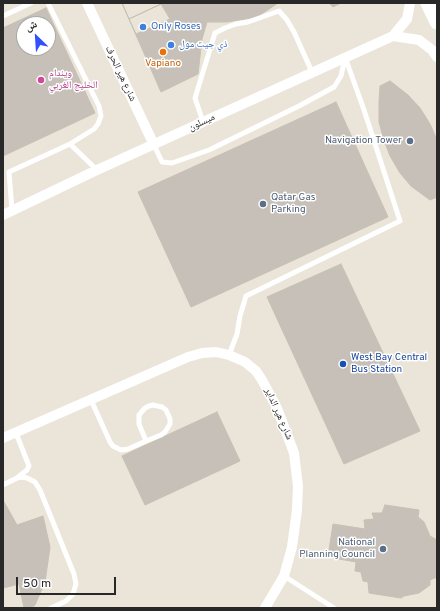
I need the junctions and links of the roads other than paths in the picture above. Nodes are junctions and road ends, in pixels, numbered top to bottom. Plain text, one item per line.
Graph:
1 (31, 3) edge
2 (48, 3) edge
3 (87, 3) edge
4 (410, 3) edge
5 (428, 3) edge
6 (3, 16) edge
7 (437, 22) edge
8 (393, 36) junction
9 (345, 57) junction
10 (437, 57) edge
11 (312, 72) junction
12 (203, 122) junction
13 (70, 144) junction
14 (154, 145) junction
15 (97, 170) junction
16 (6, 212) edge
17 (229, 355) junction
18 (90, 400) junction
19 (16, 433) junction
20 (3, 438) edge
21 (146, 441) junction
22 (18, 478) junction
23 (3, 485) edge
24 (284, 576) junction
25 (51, 608) edge
26 (265, 608) edge
27 (334, 608) edge

1 - 6 lane
2 - 13 lane
3 - 14 street, شارع هير الحرف
4 - 8 street, ميسلون
5 - 7 main road
8 - 9 street, ميسلون
8 - 10 street
9 - 11 street, ميسلون
9 - 14 lane
9 - 17 lane
11 - 12 street, ميسلون
11 - 12 lane
12 - 14 street, ميسلون
13 - 15 lane
13 - 16 lane
14 - 15 street, ميسلون
15 - 16 street, ميسلون
17 - 18 street, شارع هير الداير
17 - 24 street, شارع هير الداير
18 - 19 street, شارع هير الداير
18 - 21 lane
19 - 20 street, شارع هير الداير
19 - 22 lane
21 - 21 lane
22 - 23 lane
22 - 25 lane
24 - 26 street, شارع هير الداير
24 - 27 lane

